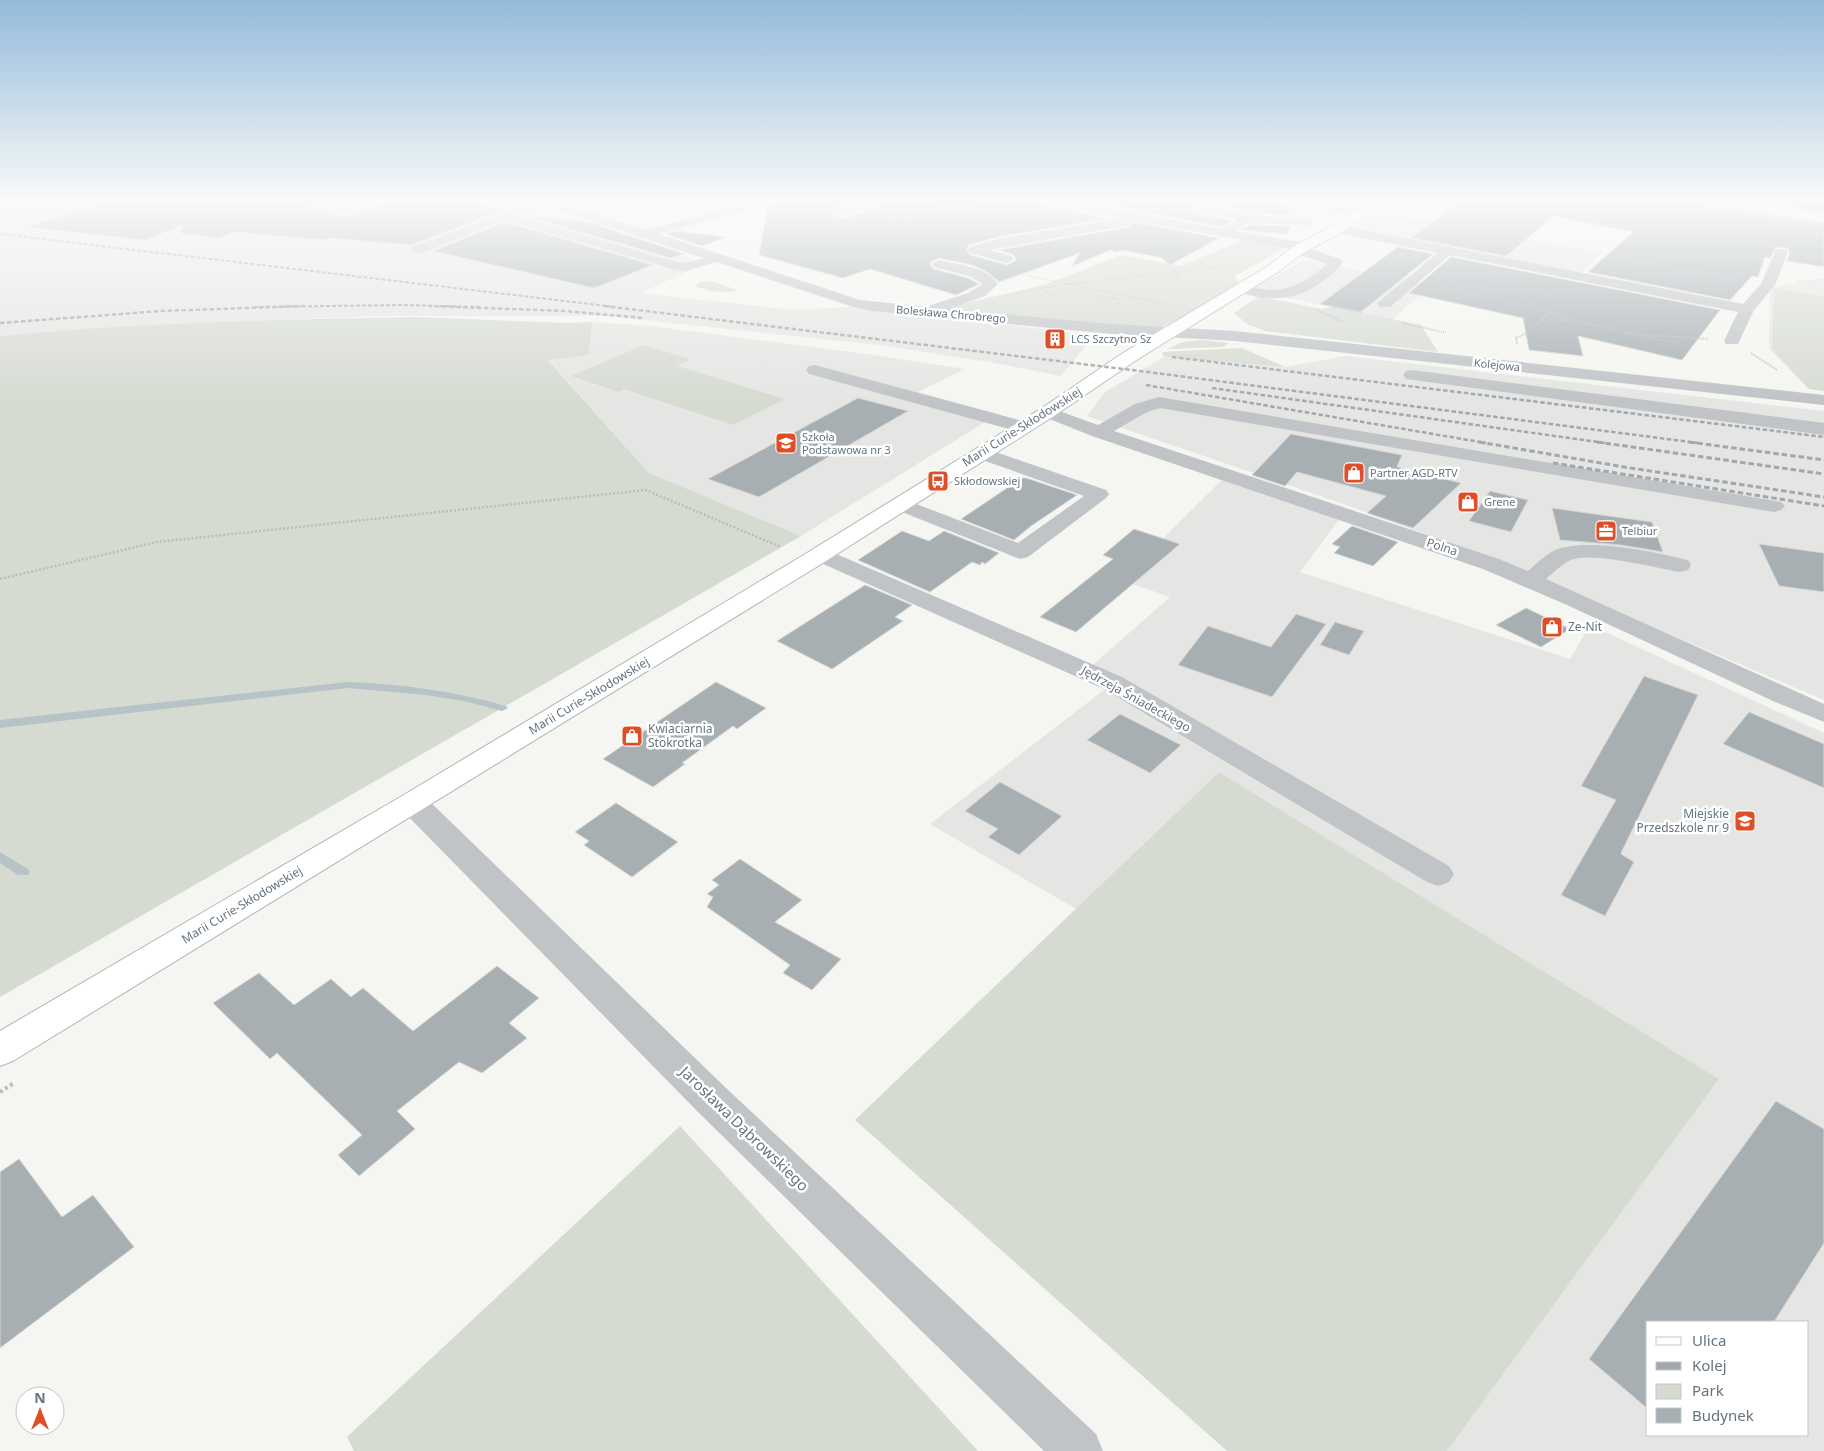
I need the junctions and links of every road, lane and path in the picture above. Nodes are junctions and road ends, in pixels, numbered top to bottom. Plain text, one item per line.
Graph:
1 (744, 267) edge
2 (948, 267) edge
3 (1016, 267) edge
4 (1225, 267) edge
5 (1275, 267) edge
6 (1333, 267) edge
7 (1429, 267) edge
8 (1532, 267) edge
9 (1582, 267) edge
10 (1663, 267) edge
11 (1776, 267) edge
12 (1176, 272) junction
13 (1574, 275) junction
14 (1414, 280) junction
15 (1824, 280) edge
16 (1062, 284) junction
17 (1768, 285) junction
18 (1240, 289) junction
19 (1455, 290) junction
20 (1188, 295) dead end
21 (1490, 297) junction
22 (1385, 304) dead end
23 (1169, 305) dead end
24 (1747, 308) junction
25 (927, 312) junction
26 (1550, 312) junction
27 (1541, 320) junction
28 (1575, 321) junction
29 (1171, 331) junction
30 (1634, 334) junction
31 (1685, 337) junction
32 (1732, 341) junction
33 (1307, 345) junction
34 (1518, 349) dead end
35 (1329, 363) dead end
36 (815, 370) dead end
37 (1394, 372) dead end
38 (1782, 373) dead end
39 (1824, 400) edge
40 (1048, 412) junction
41 (1023, 427) junction
42 (1824, 429) edge
43 (1099, 432) junction
44 (981, 453) junction
45 (899, 504) junction
46 (1774, 506) dead end
47 (787, 550) dead end
48 (820, 554) junction
49 (1680, 565) dead end
50 (0, 579) edge
51 (1531, 580) junction
52 (1824, 714) edge
53 (413, 803) junction
54 (1438, 874) dead end
55 (0, 1050) edge
56 (1079, 1451) edge

1 - 25 street, Bolesława Chrobrego
2 - 25 street
3 - 16 path
4 - 12 path
5 - 18 main road, Marii Curie-Skłodowskiej
6 - 18 street
7 - 14 street
8 - 13 street
9 - 13 path
10 - 17 path
11 - 17 street
12 - 16 path
12 - 20 path
13 - 24 street
14 - 19 path
14 - 22 street
15 - 17 path
16 - 23 path
17 - 24 street
18 - 29 main road, Marii Curie-Skłodowskiej
19 - 21 path
19 - 21 path
21 - 26 path
24 - 32 street
25 - 29 street, Bolesława Chrobrego
26 - 27 path
26 - 28 path
27 - 28 path
27 - 34 path
28 - 30 path
29 - 33 street, Kolejowa
29 - 40 main road, Marii Curie-Skłodowskiej
30 - 31 path
30 - 31 path
31 - 32 path
32 - 38 path
33 - 35 street
33 - 39 street, Kolejowa
36 - 41 street
37 - 42 street
40 - 41 main road, Marii Curie-Skłodowskiej
40 - 43 street, Polna
41 - 44 main road, Marii Curie-Skłodowskiej
43 - 46 street
43 - 51 street, Polna
44 - 45 main road, Marii Curie-Skłodowskiej
44 - 45 street
45 - 48 main road, Marii Curie-Skłodowskiej
47 - 50 path
48 - 53 main road, Marii Curie-Skłodowskiej
48 - 54 street, Jędrzeja Śniadeckiego
49 - 51 street
51 - 52 street, Polna
53 - 55 main road, Marii Curie-Skłodowskiej
53 - 56 street, Jarosława Dąbrowskiego

